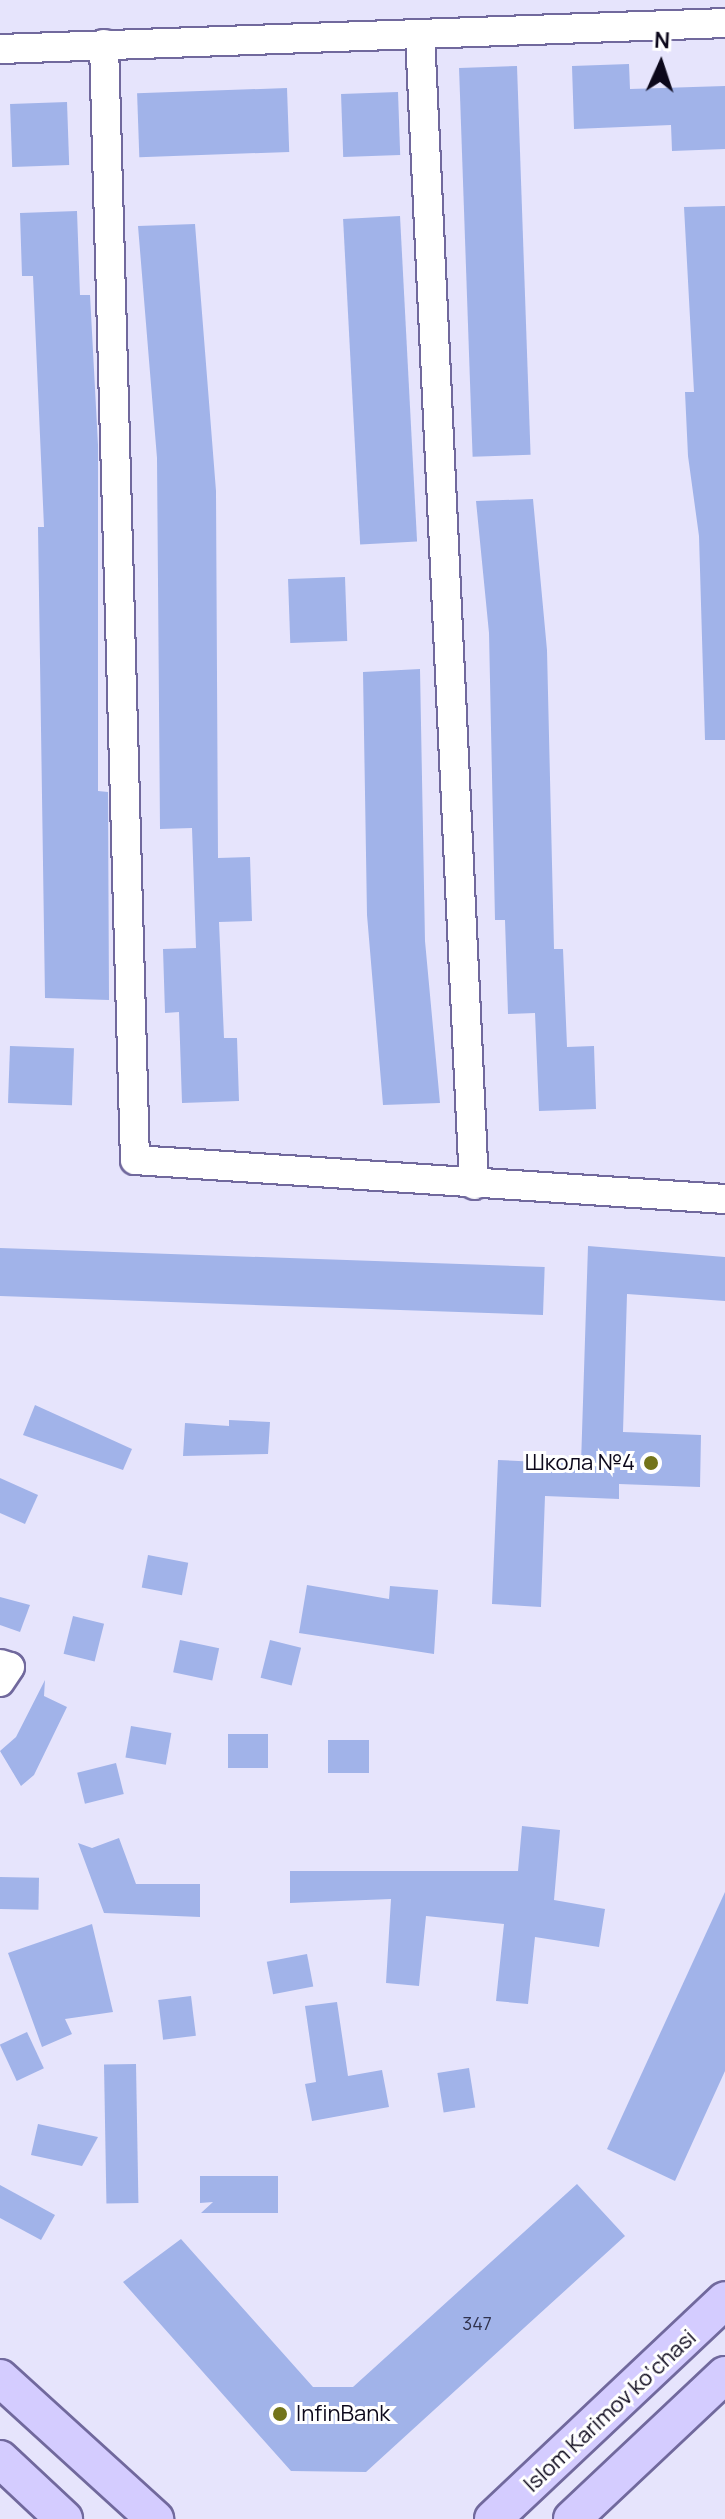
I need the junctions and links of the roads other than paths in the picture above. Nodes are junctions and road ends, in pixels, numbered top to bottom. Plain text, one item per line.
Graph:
1 (725, 23) edge
2 (420, 35) junction
3 (104, 44) junction
4 (0, 49) edge
5 (474, 1185) junction
6 (725, 1199) edge
7 (0, 1664) edge
8 (0, 1682) edge
9 (725, 2300) edge
10 (725, 2375) edge
11 (0, 2378) edge
12 (0, 2459) edge
13 (64, 2519) edge
14 (155, 2519) edge
15 (493, 2519) edge
16 (572, 2519) edge

1 - 2 street
2 - 3 street
2 - 5 street
3 - 4 street
3 - 5 street
5 - 6 street
7 - 8 street
9 - 15 main road, Islom Karimov ko‘chasi
10 - 16 main road
11 - 14 main road
12 - 13 main road

